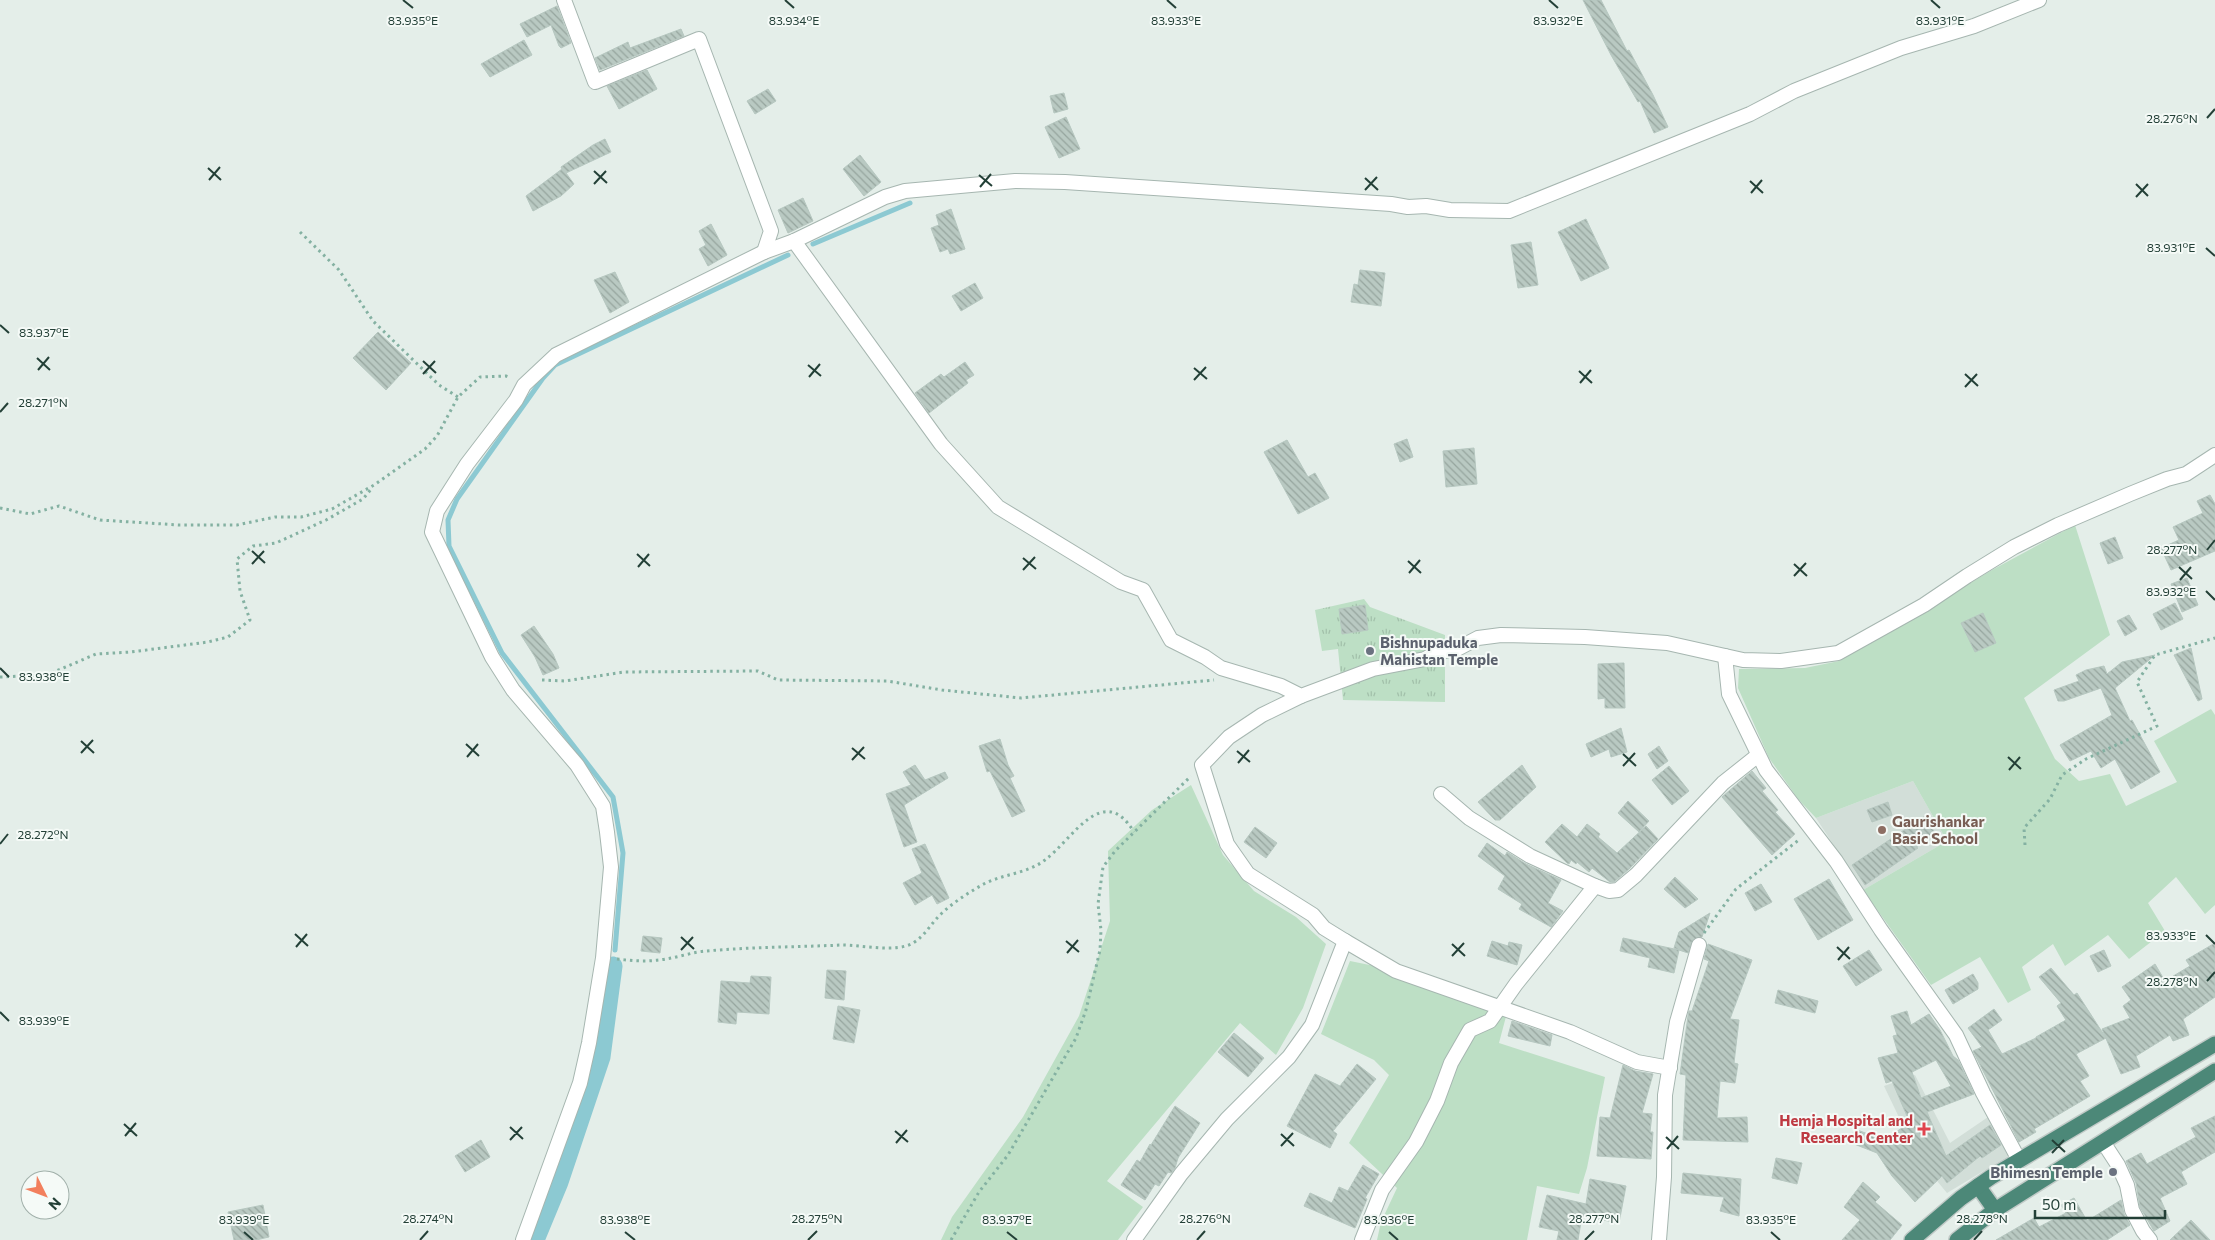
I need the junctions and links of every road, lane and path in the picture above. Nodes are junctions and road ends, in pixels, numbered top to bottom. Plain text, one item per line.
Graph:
1 (564, 0) edge
2 (2039, 0) edge
3 (300, 232) dead end
4 (794, 241) junction
5 (764, 252) junction
6 (524, 385) junction
7 (458, 397) junction
8 (2215, 455) edge
9 (374, 485) junction
10 (0, 508) edge
11 (2215, 638) edge
12 (1725, 656) junction
13 (1236, 673) junction
14 (0, 677) edge
15 (542, 680) dead end
16 (1301, 696) junction
17 (1758, 756) junction
18 (1202, 765) junction
19 (1441, 794) dead end
20 (1811, 830) junction
21 (1134, 832) junction
22 (2025, 845) dead end
23 (1595, 886) junction
24 (1345, 941) junction
25 (1699, 945) joint
26 (604, 958) junction
27 (1499, 1009) junction
28 (2215, 1044) edge
29 (1670, 1068) junction
30 (2215, 1071) edge
31 (2103, 1142) junction
32 (2019, 1160) junction
33 (1978, 1186) junction
34 (1995, 1210) junction
35 (524, 1240) edge
36 (951, 1240) edge
37 (1134, 1240) edge
38 (1362, 1240) edge
39 (1659, 1240) edge
40 (1912, 1240) edge
41 (1957, 1240) edge
42 (2150, 1240) edge

1 - 5 street
2 - 4 street
3 - 7 path
4 - 5 street
4 - 13 street
5 - 6 street
6 - 7 path
6 - 26 street
7 - 9 path
8 - 12 street
9 - 10 path
9 - 14 path
11 - 22 path
12 - 16 street
12 - 17 street
13 - 15 path
13 - 16 street
16 - 18 street
17 - 20 street
17 - 23 street
18 - 21 path
18 - 24 street
19 - 23 street
20 - 25 path
20 - 32 street
21 - 26 path
21 - 36 path
23 - 27 street
24 - 27 street
24 - 37 street
25 - 29 street
26 - 35 street
27 - 29 street
27 - 38 street
28 - 32 highway
29 - 39 street
30 - 31 highway
31 - 34 highway
31 - 42 street
32 - 33 highway
33 - 34 highway
33 - 40 highway
34 - 41 highway

